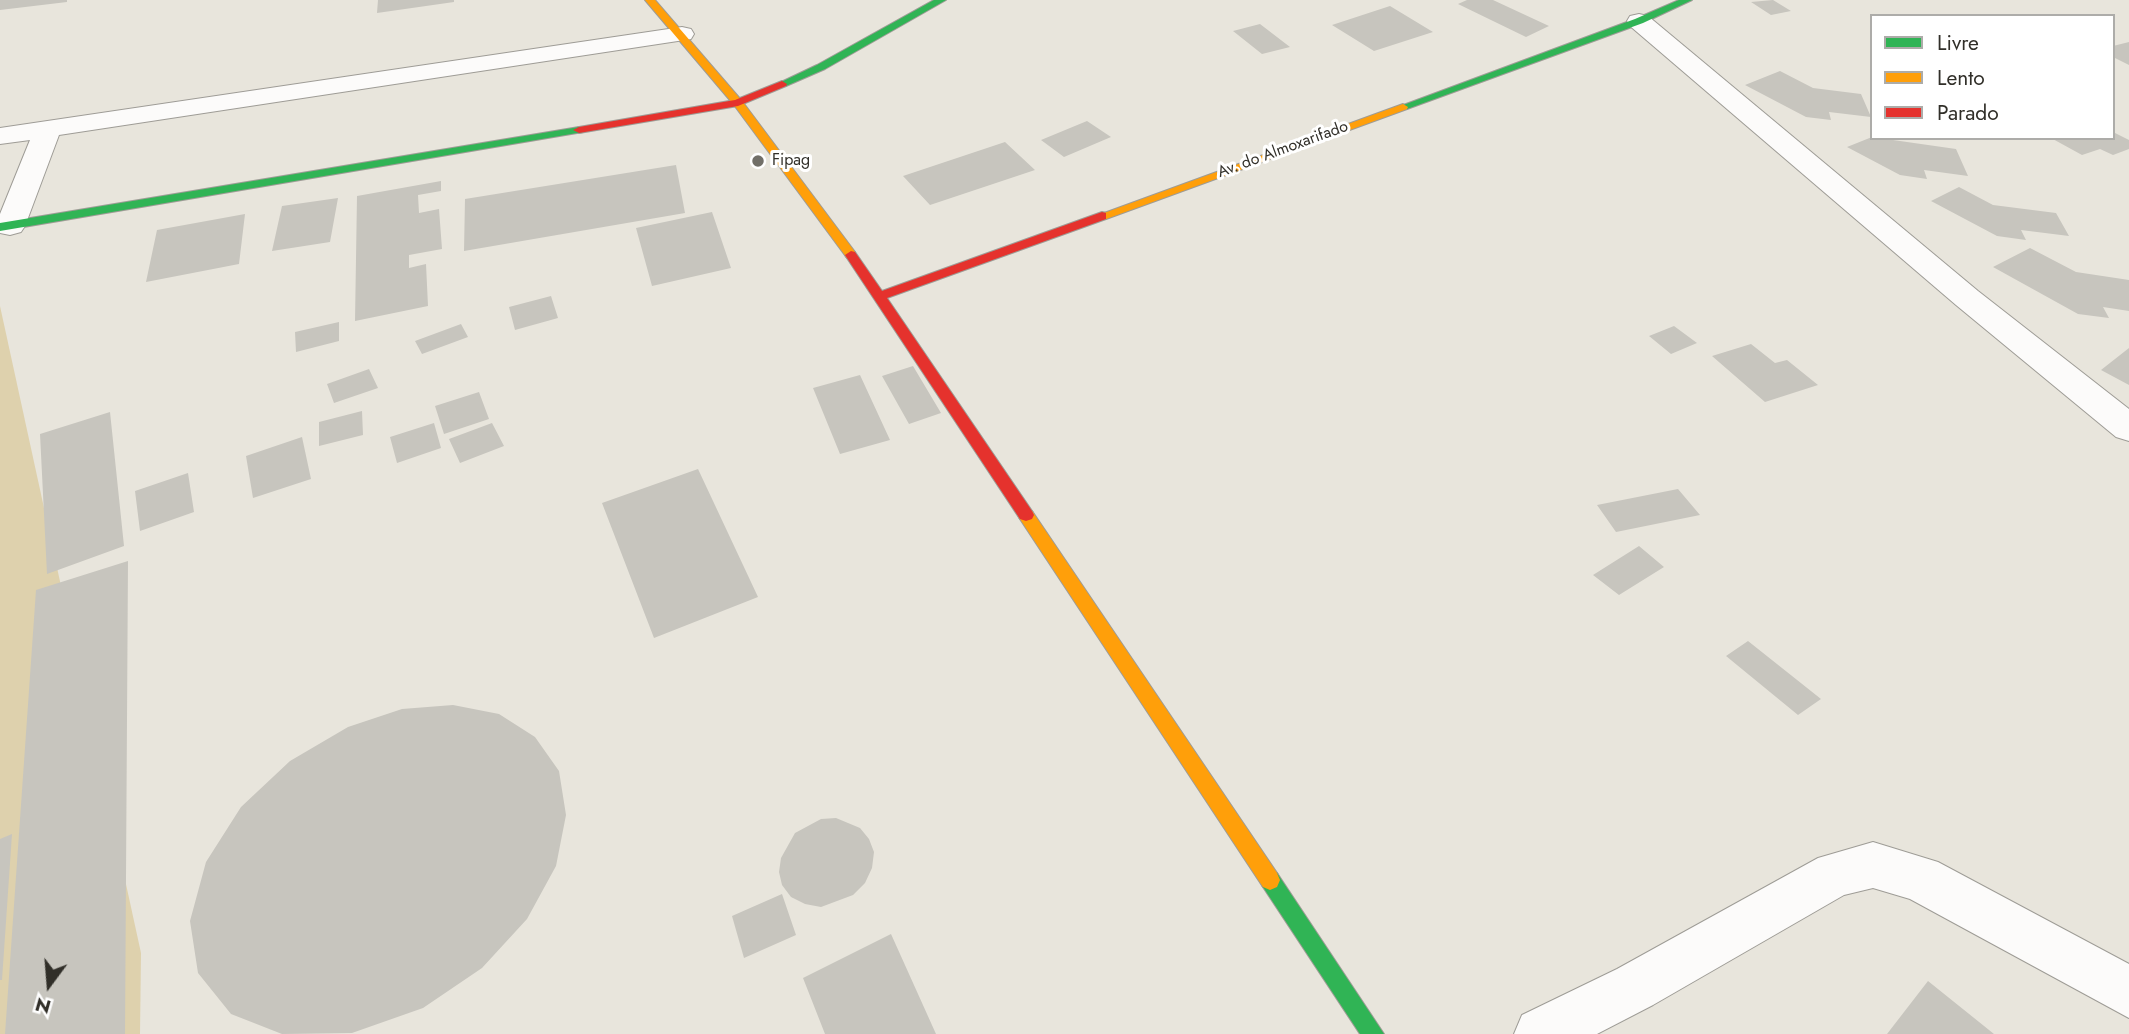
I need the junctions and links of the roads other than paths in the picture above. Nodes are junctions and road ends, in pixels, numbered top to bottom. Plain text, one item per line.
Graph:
1 (650, 0) edge
2 (941, 0) edge
3 (1687, 0) edge
4 (1639, 20) junction
5 (682, 34) junction
6 (738, 103) junction
7 (48, 129) junction
8 (0, 136) edge
9 (5, 226) edge
10 (878, 298) junction
11 (2129, 428) edge
12 (2129, 992) edge
13 (1373, 1034) edge
14 (1541, 1034) edge

1 - 5 street
2 - 6 street
3 - 4 street, Av. do Almoxarifado
4 - 10 street, Av. do Almoxarifado
4 - 11 street
5 - 6 street
5 - 7 street
6 - 9 street
6 - 10 street
7 - 8 street
7 - 9 street
10 - 13 street
12 - 14 street

